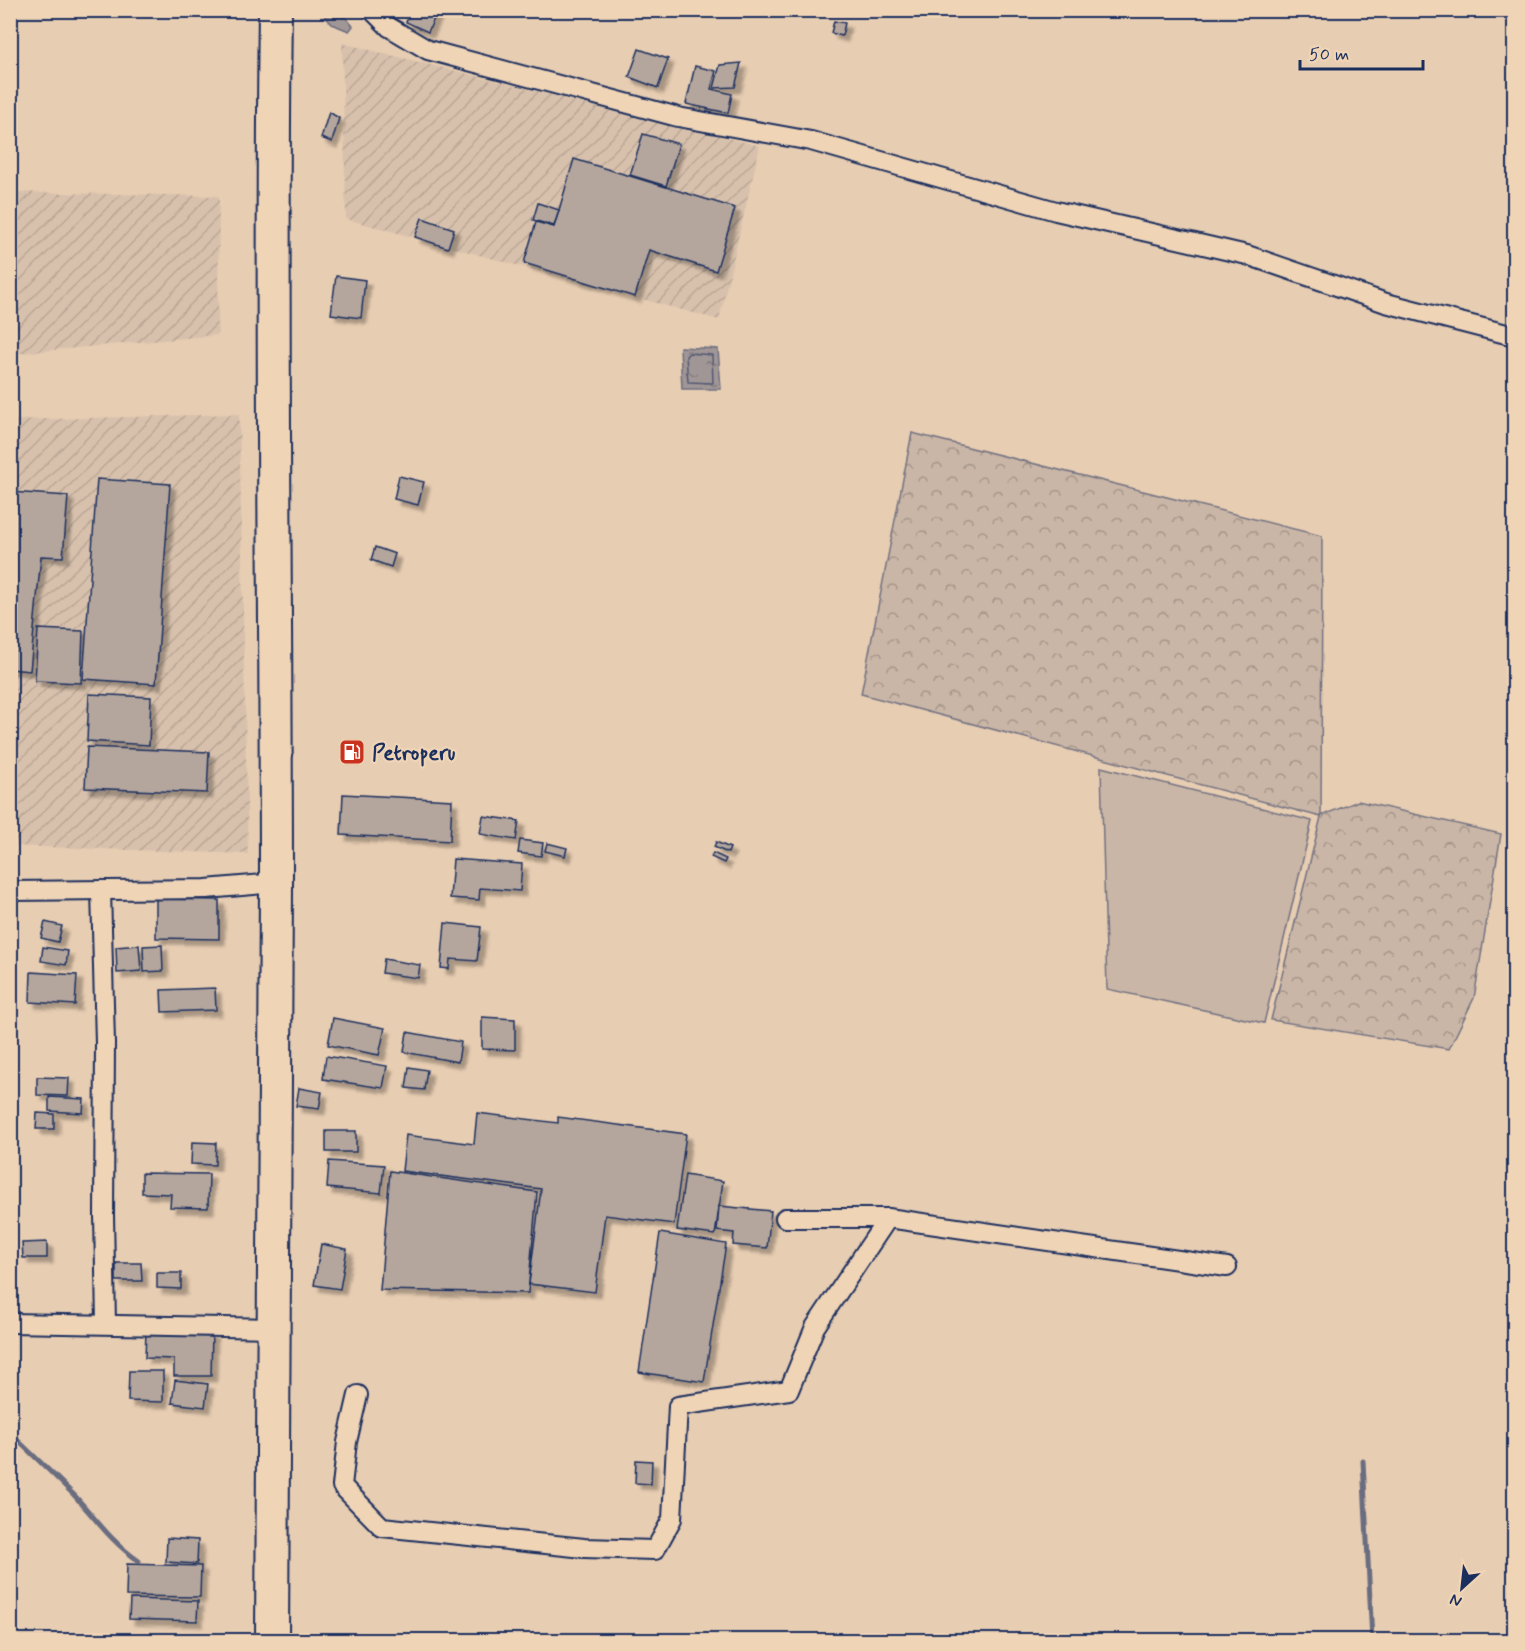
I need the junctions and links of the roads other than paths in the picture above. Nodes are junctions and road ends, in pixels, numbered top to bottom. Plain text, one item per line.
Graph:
1 (372, 10) edge
2 (269, 12) edge
3 (1515, 336) edge
4 (276, 883) junction
5 (101, 890) junction
6 (10, 891) edge
7 (785, 1218) dead end
8 (888, 1218) junction
9 (1227, 1267) dead end
10 (10, 1323) edge
11 (106, 1324) junction
12 (275, 1328) junction
13 (358, 1395) dead end
14 (272, 1641) edge

1 - 3 street
2 - 4 highway
4 - 5 street
4 - 12 highway
5 - 6 street
5 - 11 street
7 - 8 street
8 - 9 street
8 - 13 street
10 - 11 street
11 - 12 street
12 - 14 highway

